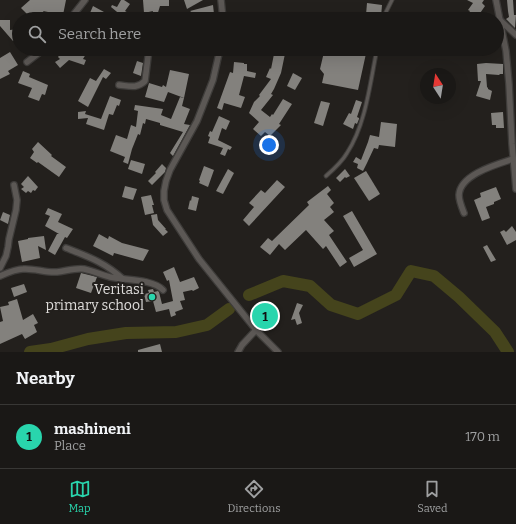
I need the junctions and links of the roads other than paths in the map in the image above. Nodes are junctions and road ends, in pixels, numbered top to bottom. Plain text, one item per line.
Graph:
1 (84, 0) edge
2 (221, 0) edge
3 (392, 0) edge
4 (496, 0) edge
5 (75, 12) edge
6 (222, 12) edge
7 (386, 12) edge
8 (499, 12) edge
9 (504, 23) edge
10 (516, 35) edge
11 (504, 39) edge
12 (35, 56) edge
13 (148, 56) edge
14 (218, 56) edge
15 (376, 56) edge
16 (27, 62) dead end
17 (119, 85) dead end
18 (513, 159) junction
19 (326, 176) dead end
20 (14, 185) dead end
21 (516, 189) edge
22 (464, 213) dead end
23 (66, 248) dead end
24 (0, 268) edge
25 (0, 276) edge
26 (123, 279) junction
27 (163, 290) dead end
28 (256, 330) junction
29 (238, 352) edge
30 (278, 352) edge

1 - 5 street
2 - 6 street
3 - 7 lane
4 - 8 street
9 - 10 street
11 - 18 street
12 - 16 street
13 - 17 street
14 - 28 street
15 - 19 lane
18 - 21 street
18 - 22 street
20 - 24 street
23 - 26 street
25 - 26 street
26 - 27 street
28 - 29 street
28 - 30 street

